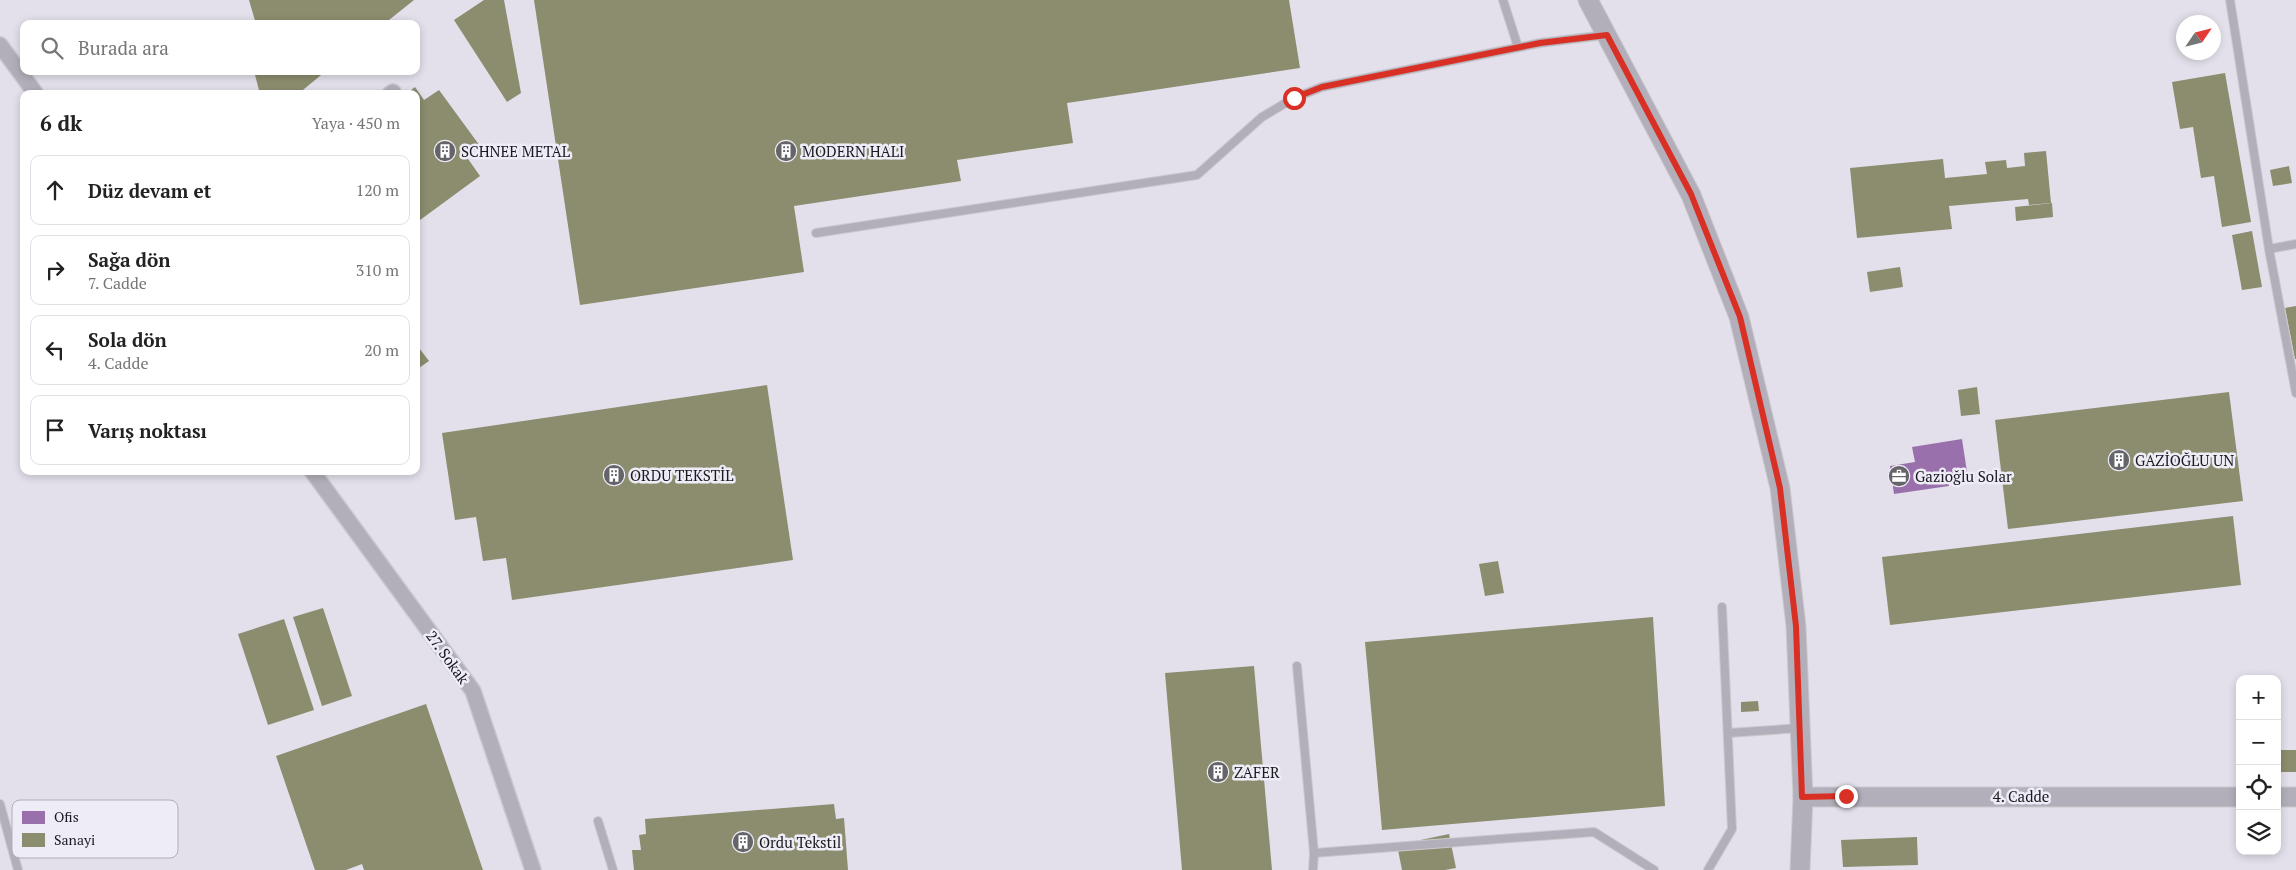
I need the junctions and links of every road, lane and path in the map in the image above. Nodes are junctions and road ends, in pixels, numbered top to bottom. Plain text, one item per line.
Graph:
1 (1503, 0) edge
2 (1588, 0) edge
3 (2230, 0) edge
4 (1607, 35) junction
5 (0, 45) edge
6 (1518, 47) junction
7 (20, 72) edge
8 (22, 75) edge
9 (33, 90) edge
10 (816, 233) dead end
11 (2296, 244) edge
12 (2269, 249) junction
13 (2296, 393) edge
14 (315, 475) edge
15 (1722, 607) dead end
16 (1297, 666) dead end
17 (1800, 728) junction
18 (1728, 733) junction
19 (1802, 797) junction
20 (2236, 797) edge
21 (2281, 797) edge
22 (2296, 797) edge
23 (0, 804) edge
24 (598, 821) dead end
25 (12, 848) edge
26 (1314, 853) junction
27 (533, 870) edge
28 (613, 870) edge
29 (1313, 870) edge
30 (1654, 870) edge
31 (1708, 870) edge
32 (1800, 870) edge

1 - 6 lane
2 - 4 street
3 - 12 lane
4 - 6 lane
4 - 17 street
5 - 7 street
6 - 10 lane
8 - 9 street
11 - 12 lane
12 - 13 lane
14 - 27 street, 27. Sokak
15 - 18 lane
16 - 26 lane
17 - 18 lane
17 - 19 street
18 - 31 lane
19 - 20 street, 4. Cadde
19 - 32 street
21 - 22 street
23 - 25 lane
24 - 28 lane
26 - 29 lane
26 - 30 lane

